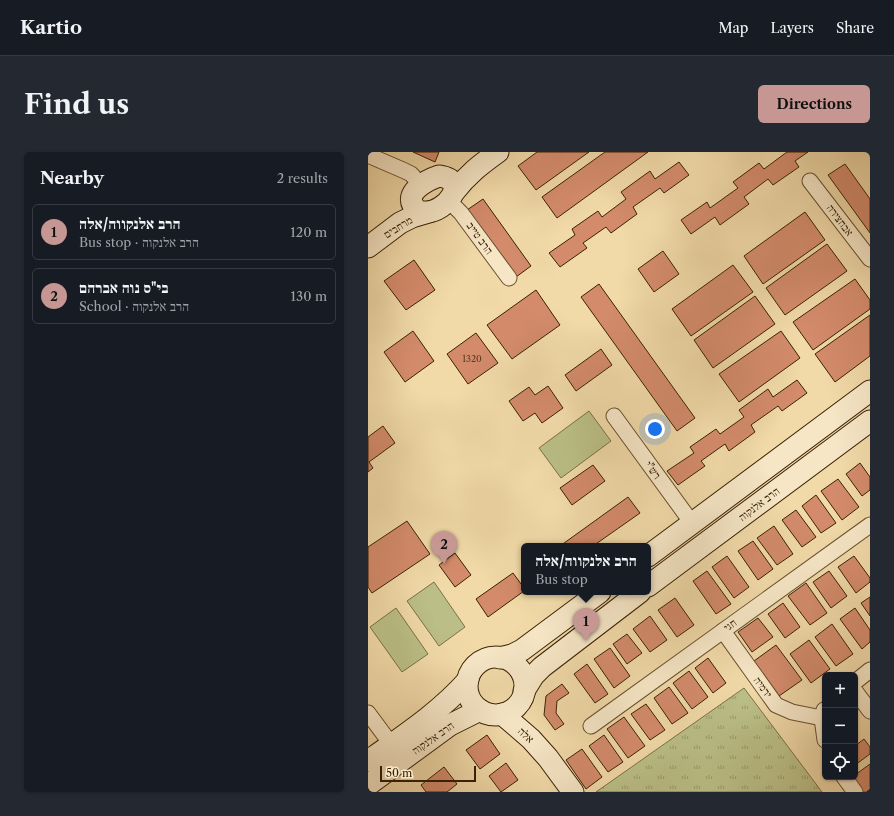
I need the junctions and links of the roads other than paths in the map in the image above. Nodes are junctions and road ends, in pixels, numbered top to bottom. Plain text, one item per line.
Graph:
1 (479, 152) edge
2 (498, 152) edge
3 (368, 155) edge
4 (810, 181) dead end
5 (423, 186) junction
6 (451, 196) junction
7 (430, 212) junction
8 (368, 233) edge
9 (368, 247) edge
10 (870, 259) edge
11 (509, 278) dead end
12 (870, 391) edge
13 (614, 416) dead end
14 (870, 421) edge
15 (692, 523) junction
16 (870, 525) edge
17 (651, 554) edge
18 (651, 584) edge
19 (596, 595) edge
20 (636, 595) edge
21 (722, 631) junction
22 (500, 658) junction
23 (870, 670) edge
24 (468, 680) junction
25 (858, 680) edge
26 (858, 695) edge
27 (522, 696) junction
28 (480, 710) junction
29 (870, 711) edge
30 (368, 713) edge
31 (822, 713) edge
32 (502, 714) junction
33 (591, 726) dead end
34 (391, 744) junction
35 (548, 758) junction
36 (368, 761) edge
37 (846, 780) edge
38 (368, 785) edge
39 (573, 792) edge
40 (855, 792) edge

1 - 5 main road, מרחבים
2 - 6 main road
3 - 5 street
4 - 10 street, אבחצירה
5 - 6 main road
5 - 7 main road
5 - 8 main road, מרחבים
6 - 7 main road, מרחבים
6 - 11 street, הרב טייב
7 - 9 main road, מרחבים
12 - 15 main road
13 - 15 street, רש"י
14 - 18 main road, הרב אלנקוה
15 - 17 main road
16 - 21 street, חגי
19 - 22 main road
20 - 27 main road
21 - 31 street, ירמיה
21 - 33 street, חגי
22 - 24 main road
22 - 27 main road
23 - 25 street
24 - 28 main road
24 - 34 main road, הרב אלנקוה
26 - 29 street
27 - 32 main road
27 - 35 main road, אלה
28 - 32 main road
28 - 38 main road, הרב אלנקוה
30 - 34 street
32 - 35 main road, אלה
34 - 36 main road, הרב אלנקוה
35 - 39 main road, אלה
37 - 40 street

